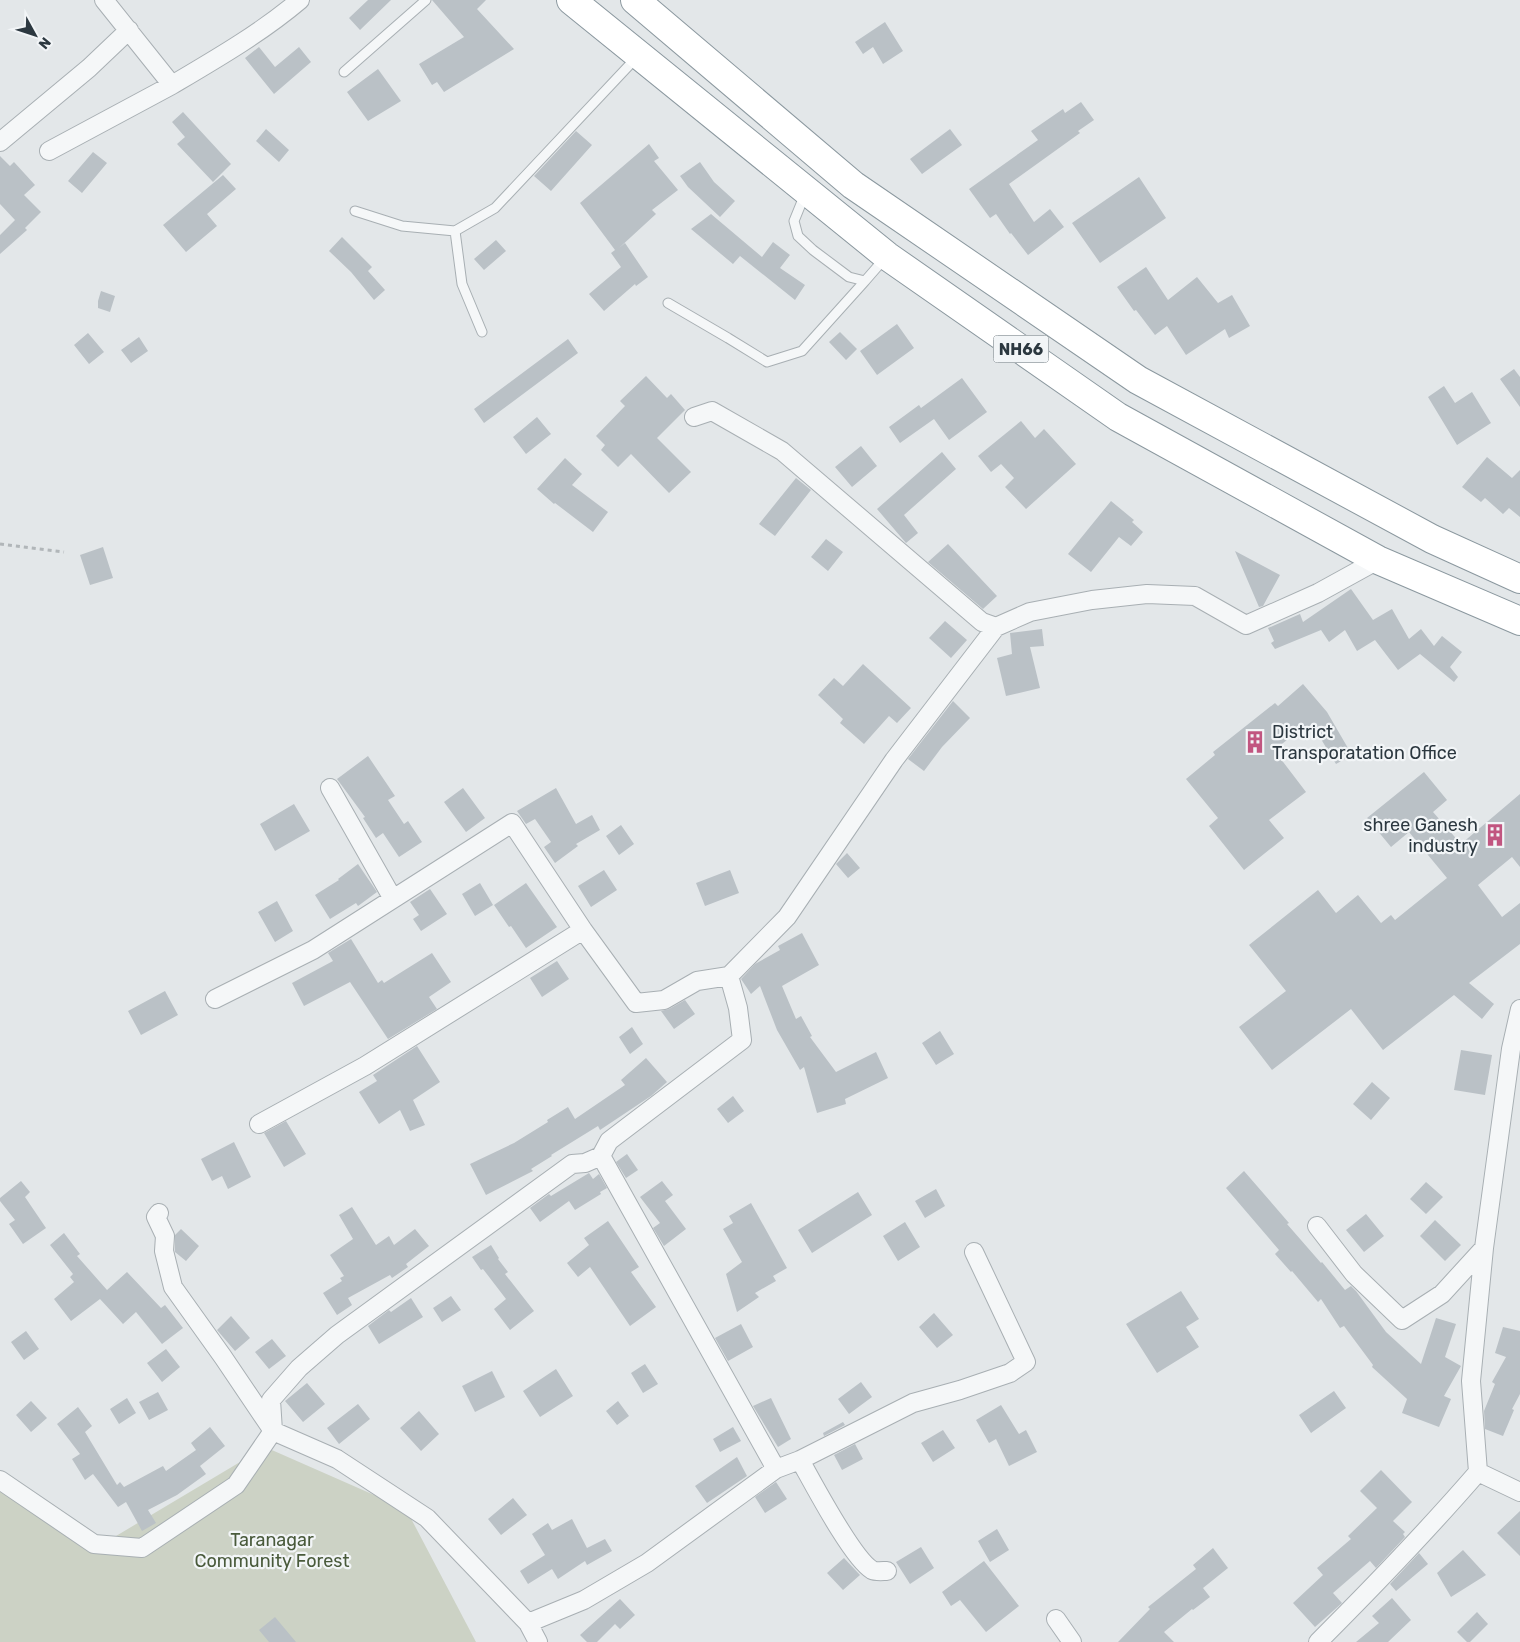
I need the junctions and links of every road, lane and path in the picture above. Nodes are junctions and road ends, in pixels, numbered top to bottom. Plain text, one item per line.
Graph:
1 (104, 0) edge
2 (300, 0) edge
3 (426, 0) edge
4 (571, 0) edge
5 (635, 0) edge
6 (129, 30) junction
7 (638, 56) junction
8 (344, 72) dead end
9 (172, 85) junction
10 (0, 142) edge
11 (49, 151) dead end
12 (806, 191) junction
13 (355, 211) dead end
14 (455, 231) junction
15 (887, 256) junction
16 (865, 281) junction
17 (668, 304) dead end
18 (482, 332) dead end
19 (694, 417) dead end
20 (0, 544) edge
21 (64, 552) dead end
22 (1378, 560) junction
23 (1520, 579) edge
24 (1520, 621) edge
25 (996, 627) junction
26 (330, 788) dead end
27 (393, 899) junction
28 (583, 930) junction
29 (729, 976) junction
30 (215, 999) dead end
31 (1520, 1010) edge
32 (260, 1124) dead end
33 (601, 1156) junction
34 (159, 1213) dead end
35 (1317, 1226) dead end
36 (1484, 1248) junction
37 (974, 1252) dead end
38 (273, 1431) junction
39 (800, 1460) junction
40 (776, 1469) junction
41 (1478, 1472) junction
42 (0, 1480) edge
43 (1520, 1492) edge
44 (888, 1571) dead end
45 (1056, 1619) dead end
46 (528, 1623) junction
47 (538, 1642) edge
48 (1072, 1642) edge
49 (1318, 1642) edge

1 - 6 street
2 - 9 street
3 - 8 lane
4 - 7 highway, NH66
5 - 23 highway, NH66
6 - 9 street
6 - 10 street
7 - 12 highway, NH66
7 - 14 lane
9 - 11 street
12 - 15 highway, NH66
12 - 16 lane
13 - 14 lane
14 - 18 lane
15 - 16 lane
15 - 22 highway, NH66
16 - 17 lane
19 - 25 street
20 - 21 path
22 - 24 highway, NH66
22 - 25 street
25 - 29 street
26 - 27 street
27 - 28 street
27 - 30 street
28 - 29 street
28 - 32 street
29 - 33 street
31 - 36 street
33 - 38 street
33 - 40 street
34 - 38 street
35 - 36 street
36 - 41 street
37 - 39 street
38 - 42 street
38 - 46 street
39 - 40 street
39 - 44 street
40 - 46 street
41 - 43 street
41 - 49 street
45 - 48 street
46 - 47 street

